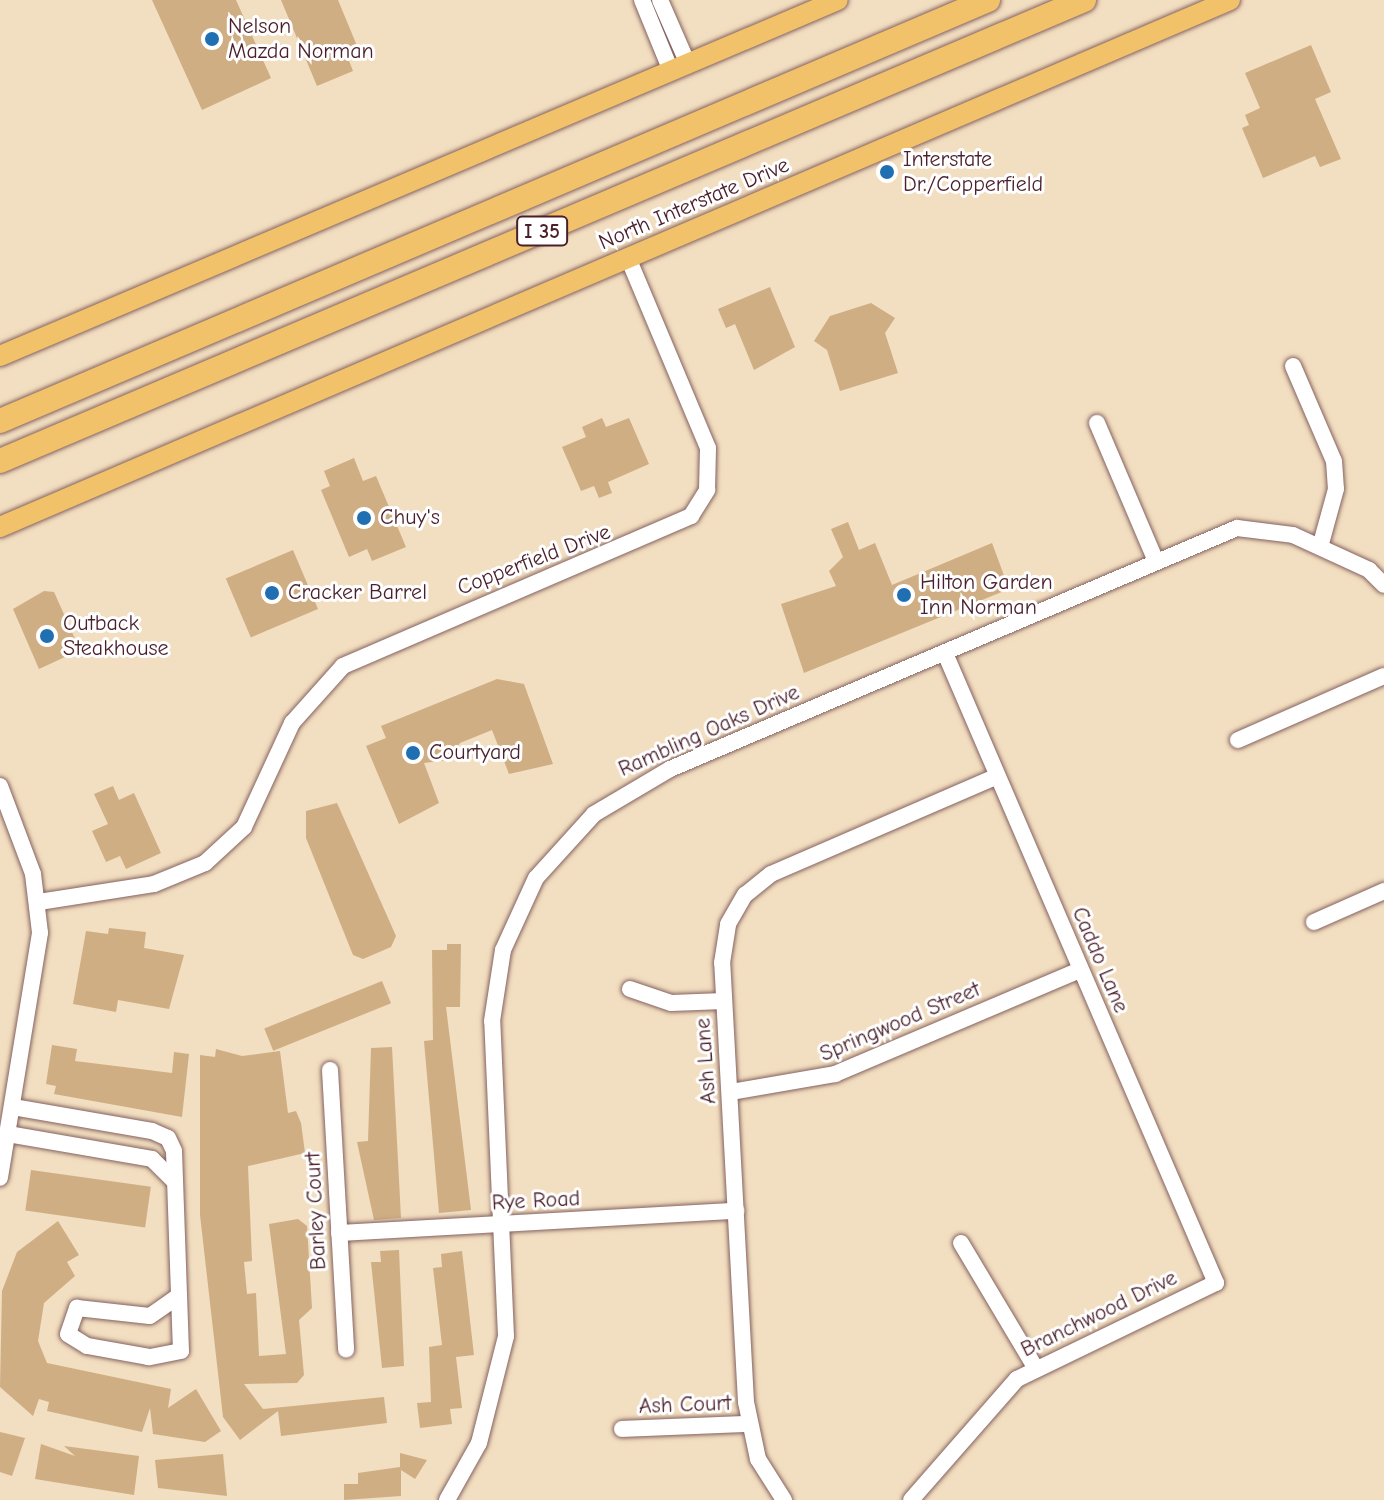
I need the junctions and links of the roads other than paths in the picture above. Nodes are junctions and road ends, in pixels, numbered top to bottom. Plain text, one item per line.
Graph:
1 (642, 0) edge
2 (660, 0) edge
3 (838, 0) edge
4 (988, 0) edge
5 (1084, 0) edge
6 (1230, 0) edge
7 (680, 68) junction
8 (628, 258) junction
9 (0, 356) edge
10 (1293, 366) dead end
11 (0, 421) edge
12 (1097, 423) dead end
13 (0, 461) edge
14 (0, 527) edge
15 (1320, 547) junction
16 (1156, 561) junction
17 (1384, 585) edge
18 (945, 653) junction
19 (1384, 676) edge
20 (1238, 740) dead end
21 (997, 776) junction
22 (0, 786) edge
23 (1384, 891) edge
24 (39, 902) junction
25 (1314, 922) dead end
26 (1080, 970) junction
27 (630, 989) dead end
28 (724, 1001) junction
29 (330, 1070) dead end
30 (731, 1092) junction
31 (13, 1107) junction
32 (8, 1134) junction
33 (0, 1178) edge
34 (174, 1181) junction
35 (736, 1211) junction
36 (504, 1226) junction
37 (339, 1233) junction
38 (961, 1243) dead end
39 (1216, 1283) joint
40 (177, 1297) junction
41 (346, 1350) dead end
42 (1035, 1367) junction
43 (749, 1424) junction
44 (622, 1429) dead end
45 (447, 1500) edge
46 (784, 1500) edge
47 (911, 1500) edge

1 - 7 street
2 - 7 street
3 - 7 main road
4 - 11 highway, I 35
5 - 13 highway, I 35
6 - 8 main road, North Interstate Drive
7 - 9 main road
8 - 14 main road, North Interstate Drive
8 - 24 street, Copperfield Drive
10 - 15 street
12 - 16 street
15 - 16 street, Rambling Oaks Drive
15 - 17 street, Rambling Oaks Drive
16 - 18 street, Rambling Oaks Drive
18 - 21 street, Caddo Lane
18 - 36 street, Rambling Oaks Drive
19 - 20 street
21 - 26 street, Caddo Lane
21 - 28 street, Ash Lane
22 - 24 street
23 - 25 street
24 - 31 street
26 - 30 street, Springwood Street
26 - 39 street, Caddo Lane
27 - 28 street
28 - 30 street, Ash Lane
29 - 37 street, Barley Court
30 - 35 street, Ash Lane
31 - 32 street
31 - 34 street
32 - 33 street
32 - 34 street
34 - 40 street
35 - 36 street, Rye Road
35 - 43 street, Ash Lane
36 - 37 street, Rye Road
36 - 45 street, Rambling Oaks Drive
37 - 41 street, Barley Court
38 - 42 street
39 - 42 street, Branchwood Drive
40 - 40 street
42 - 47 street, Branchwood Drive
43 - 44 street, Ash Court
43 - 46 street, Ash Lane

